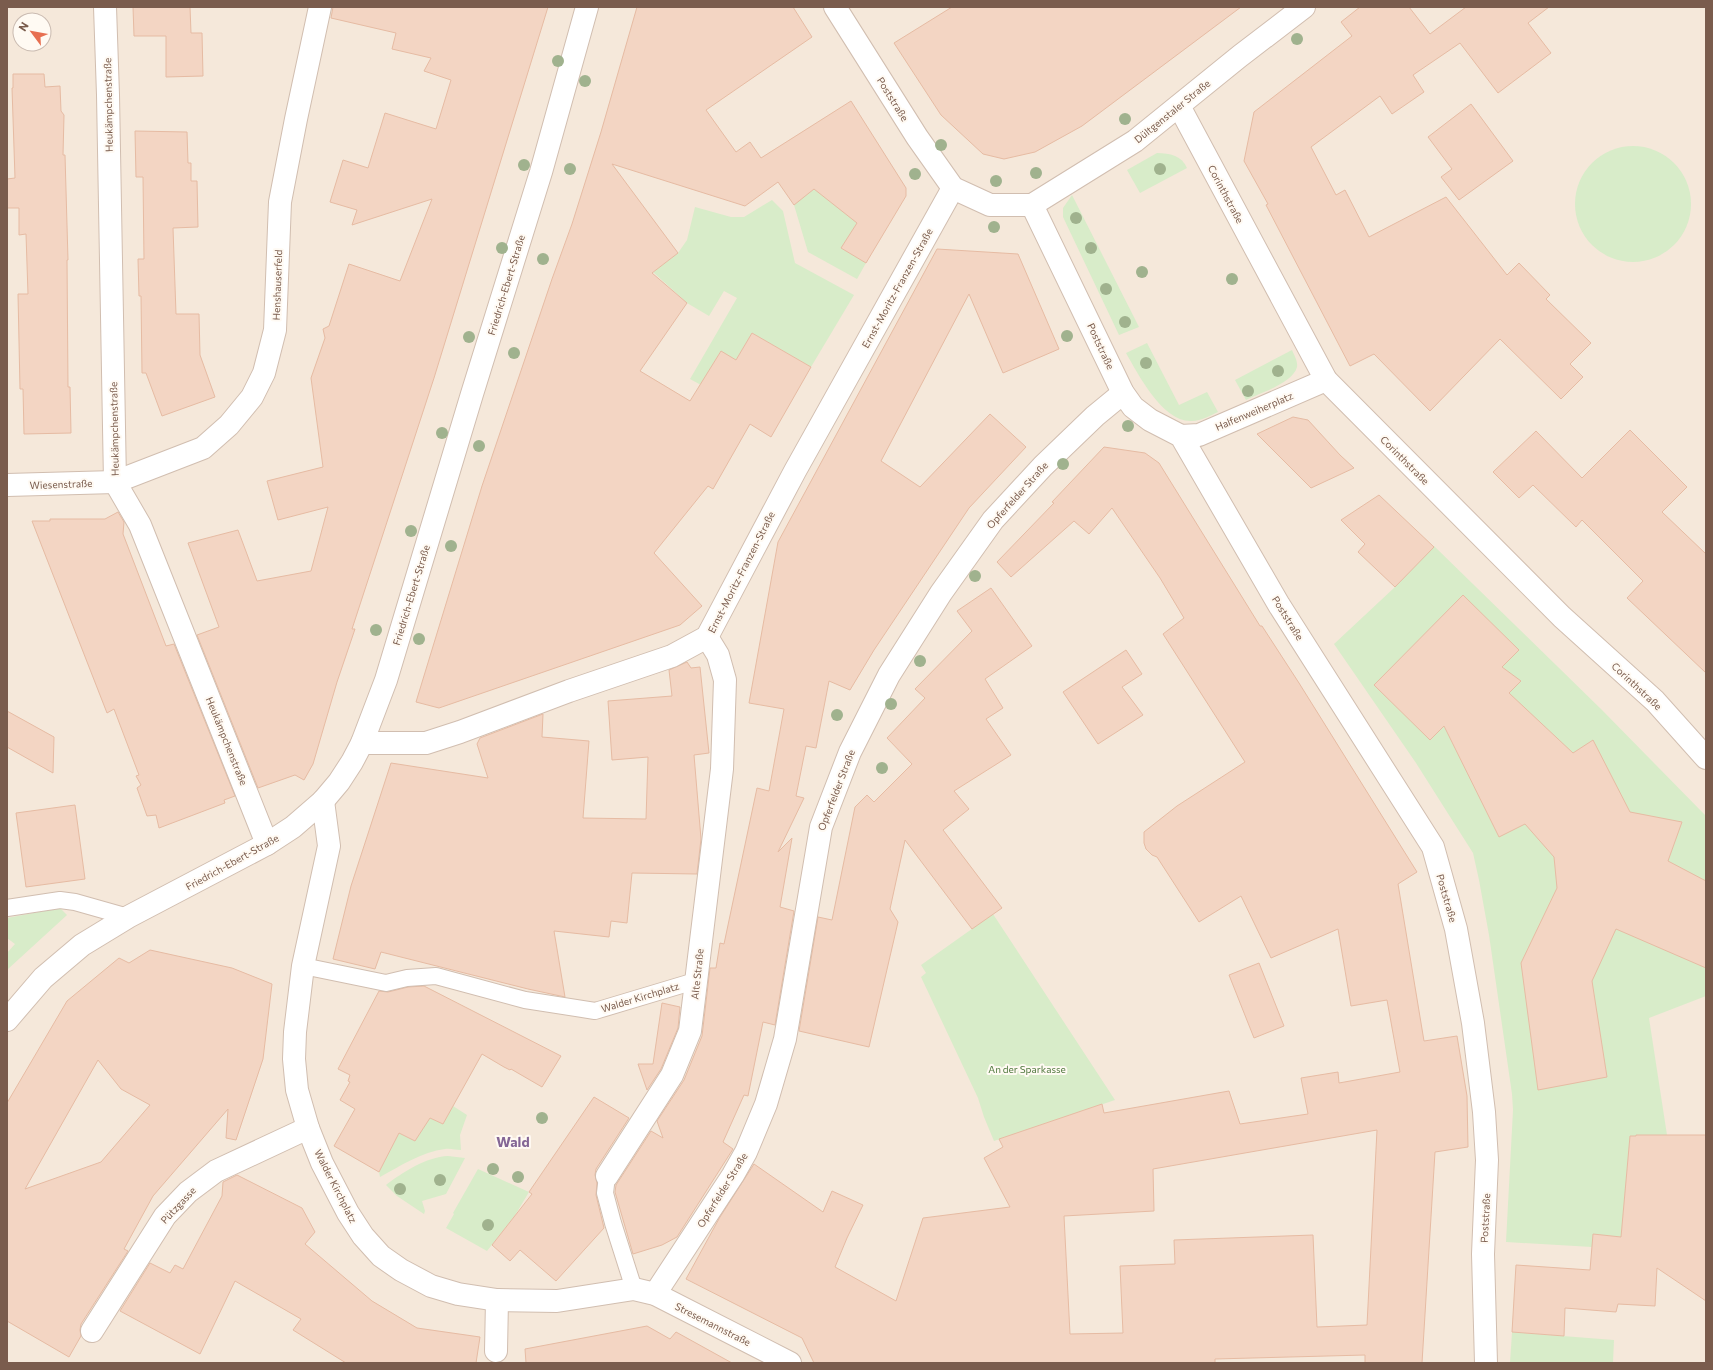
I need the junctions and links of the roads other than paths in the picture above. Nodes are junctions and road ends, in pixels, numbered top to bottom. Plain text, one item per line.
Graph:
1 (105, 7) edge
2 (320, 7) edge
3 (587, 7) edge
4 (835, 7) edge
5 (1304, 7) edge
6 (1179, 106) junction
7 (953, 188) junction
8 (1032, 205) junction
9 (1326, 380) junction
10 (1123, 393) junction
11 (1181, 436) junction
12 (114, 482) junction
13 (7, 485) edge
14 (707, 637) junction
15 (362, 743) junction
16 (1706, 758) edge
17 (323, 801) junction
18 (267, 844) junction
19 (7, 908) edge
20 (128, 917) junction
21 (303, 966) junction
22 (695, 980) junction
23 (7, 1020) edge
24 (308, 1128) junction
25 (607, 1176) joint
26 (644, 1291) junction
27 (497, 1300) junction
28 (92, 1331) dead end
29 (496, 1350) dead end
30 (790, 1363) edge
31 (1486, 1363) edge

1 - 12 street, Heukämpchenstraße
2 - 12 street, Henshauserfeld
3 - 15 street, Friedrich-Ebert-Straße
4 - 7 street, Poststraße
5 - 6 street, Dültgenstaler Straße
6 - 8 street, Dültgenstaler Straße
6 - 9 street, Corinthstraße
7 - 8 street, Poststraße
7 - 14 street, Ernst-Moritz-Franzen-Straße
8 - 10 street, Poststraße
9 - 11 street, Halfenweiherplatz
9 - 16 street, Corinthstraße
10 - 11 street, Poststraße
10 - 26 street, Opferfelder Straße
11 - 31 street, Poststraße
12 - 13 street, Wiesenstraße
12 - 18 street, Heukämpchenstraße
14 - 15 street, Ernst-Moritz-Franzen-Straße
14 - 22 street, Alte Straße
15 - 17 street, Friedrich-Ebert-Straße
17 - 18 street, Friedrich-Ebert-Straße
17 - 21 street, Walder Kirchplatz
18 - 20 street, Friedrich-Ebert-Straße
19 - 20 lane
20 - 23 street, Friedrich-Ebert-Straße
21 - 22 lane, Walder Kirchplatz
21 - 24 street, Walder Kirchplatz
22 - 25 street, Alte Straße
24 - 27 street, Walder Kirchplatz
24 - 28 street, Pützgasse
25 - 26 lane, Alte Straße
26 - 27 street, Walder Kirchplatz
26 - 30 street, Stresemannstraße
27 - 29 street

